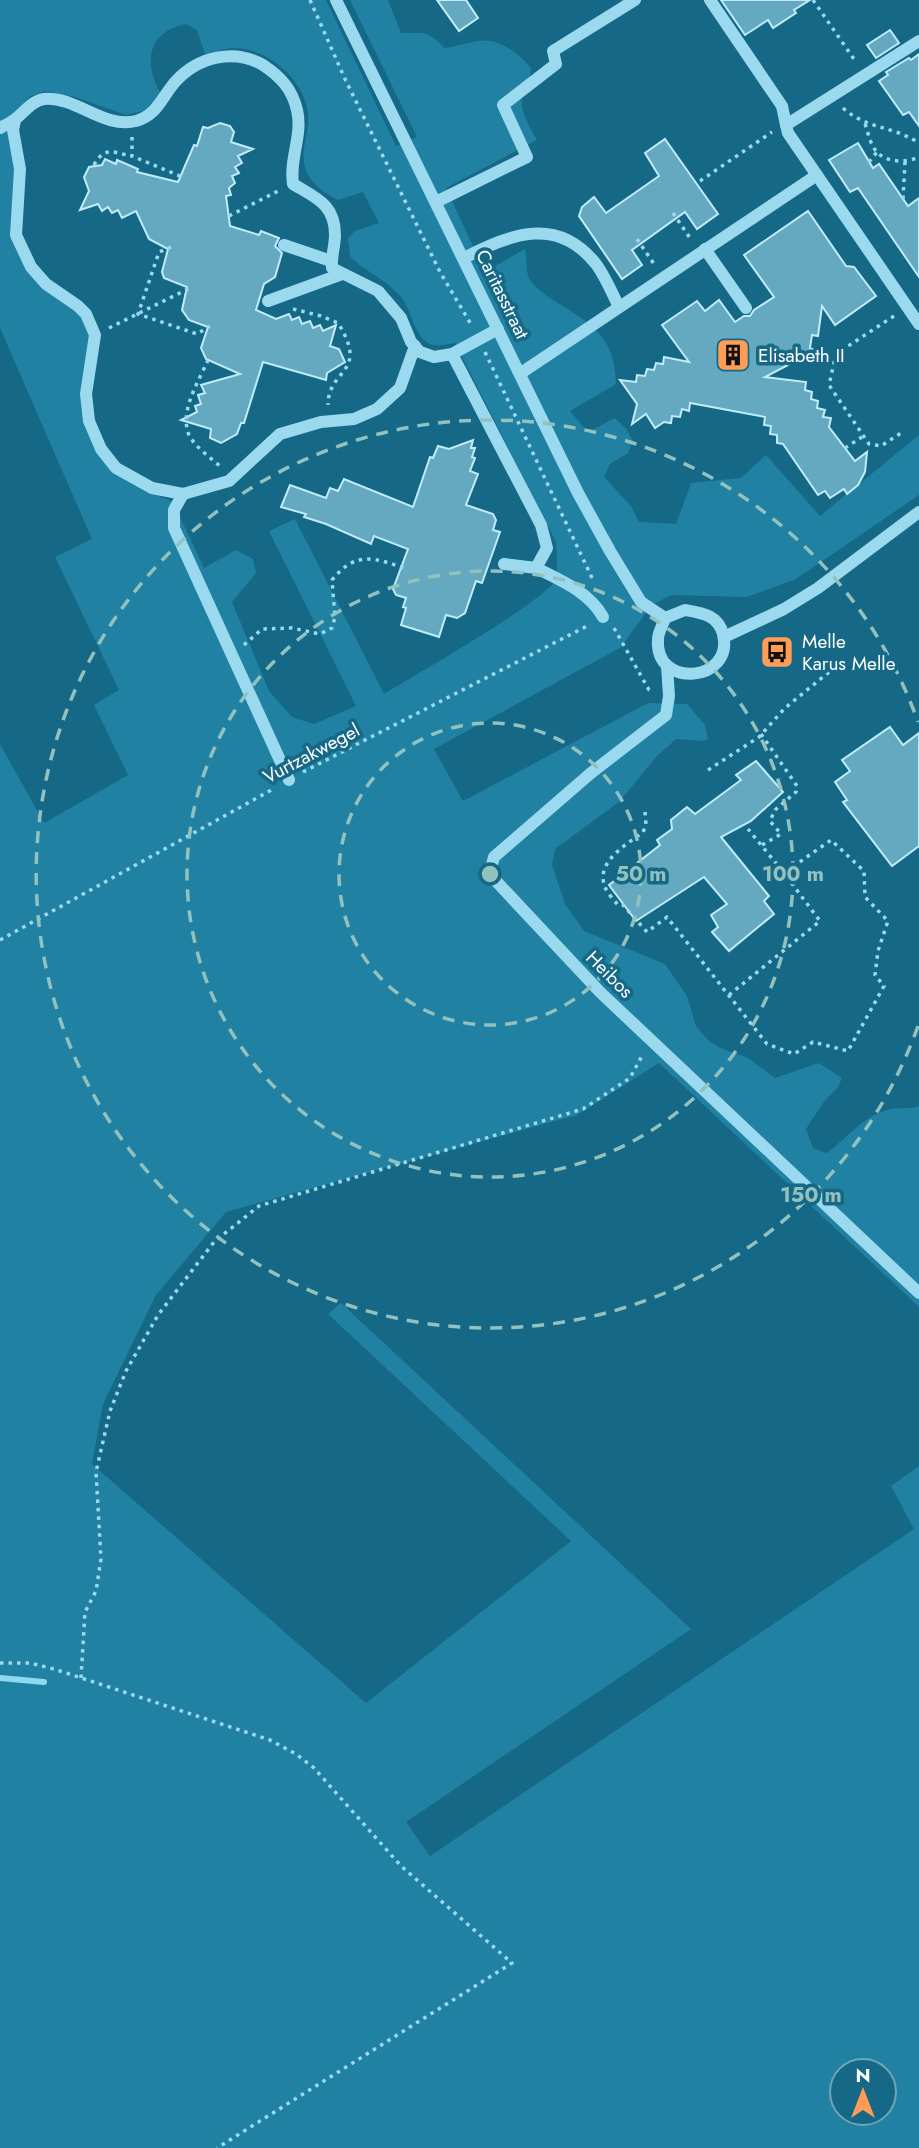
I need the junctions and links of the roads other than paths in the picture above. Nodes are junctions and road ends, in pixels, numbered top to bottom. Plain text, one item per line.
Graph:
1 (336, 0) edge
2 (635, 0) edge
3 (710, 0) edge
4 (919, 41) edge
5 (15, 120) junction
6 (786, 125) junction
7 (0, 128) edge
8 (817, 175) junction
9 (436, 202) junction
10 (284, 245) dead end
11 (703, 251) junction
12 (464, 258) junction
13 (331, 261) junction
14 (342, 274) junction
15 (268, 301) road end
16 (619, 307) junction
17 (746, 308) dead end
18 (919, 324) edge
19 (498, 329) junction
20 (415, 346) junction
21 (452, 355) junction
22 (521, 373) junction
23 (183, 494) junction
24 (919, 512) edge
25 (504, 564) dead end
26 (537, 568) junction
27 (603, 617) road end
28 (665, 618) junction
29 (724, 637) junction
30 (667, 666) junction
31 (289, 780) road end
32 (919, 1293) edge

1 - 9 street, Caritasstraat
2 - 9 street
3 - 6 street
4 - 6 street
5 - 7 street
5 - 13 street
5 - 23 street
6 - 8 street
8 - 11 street
8 - 18 street
9 - 12 street, Caritasstraat
10 - 13 street
11 - 16 street
11 - 17 street
12 - 16 street
12 - 19 street, Caritasstraat
13 - 14 street
14 - 15 street
14 - 20 street
16 - 22 street
19 - 21 street
19 - 22 street, Caritasstraat
20 - 21 street
20 - 23 street
21 - 26 street
22 - 28 street, Caritasstraat
23 - 31 street
24 - 29 street
25 - 26 street
26 - 27 street
28 - 29 street
28 - 30 street
29 - 30 street
30 - 32 street, Heibos

